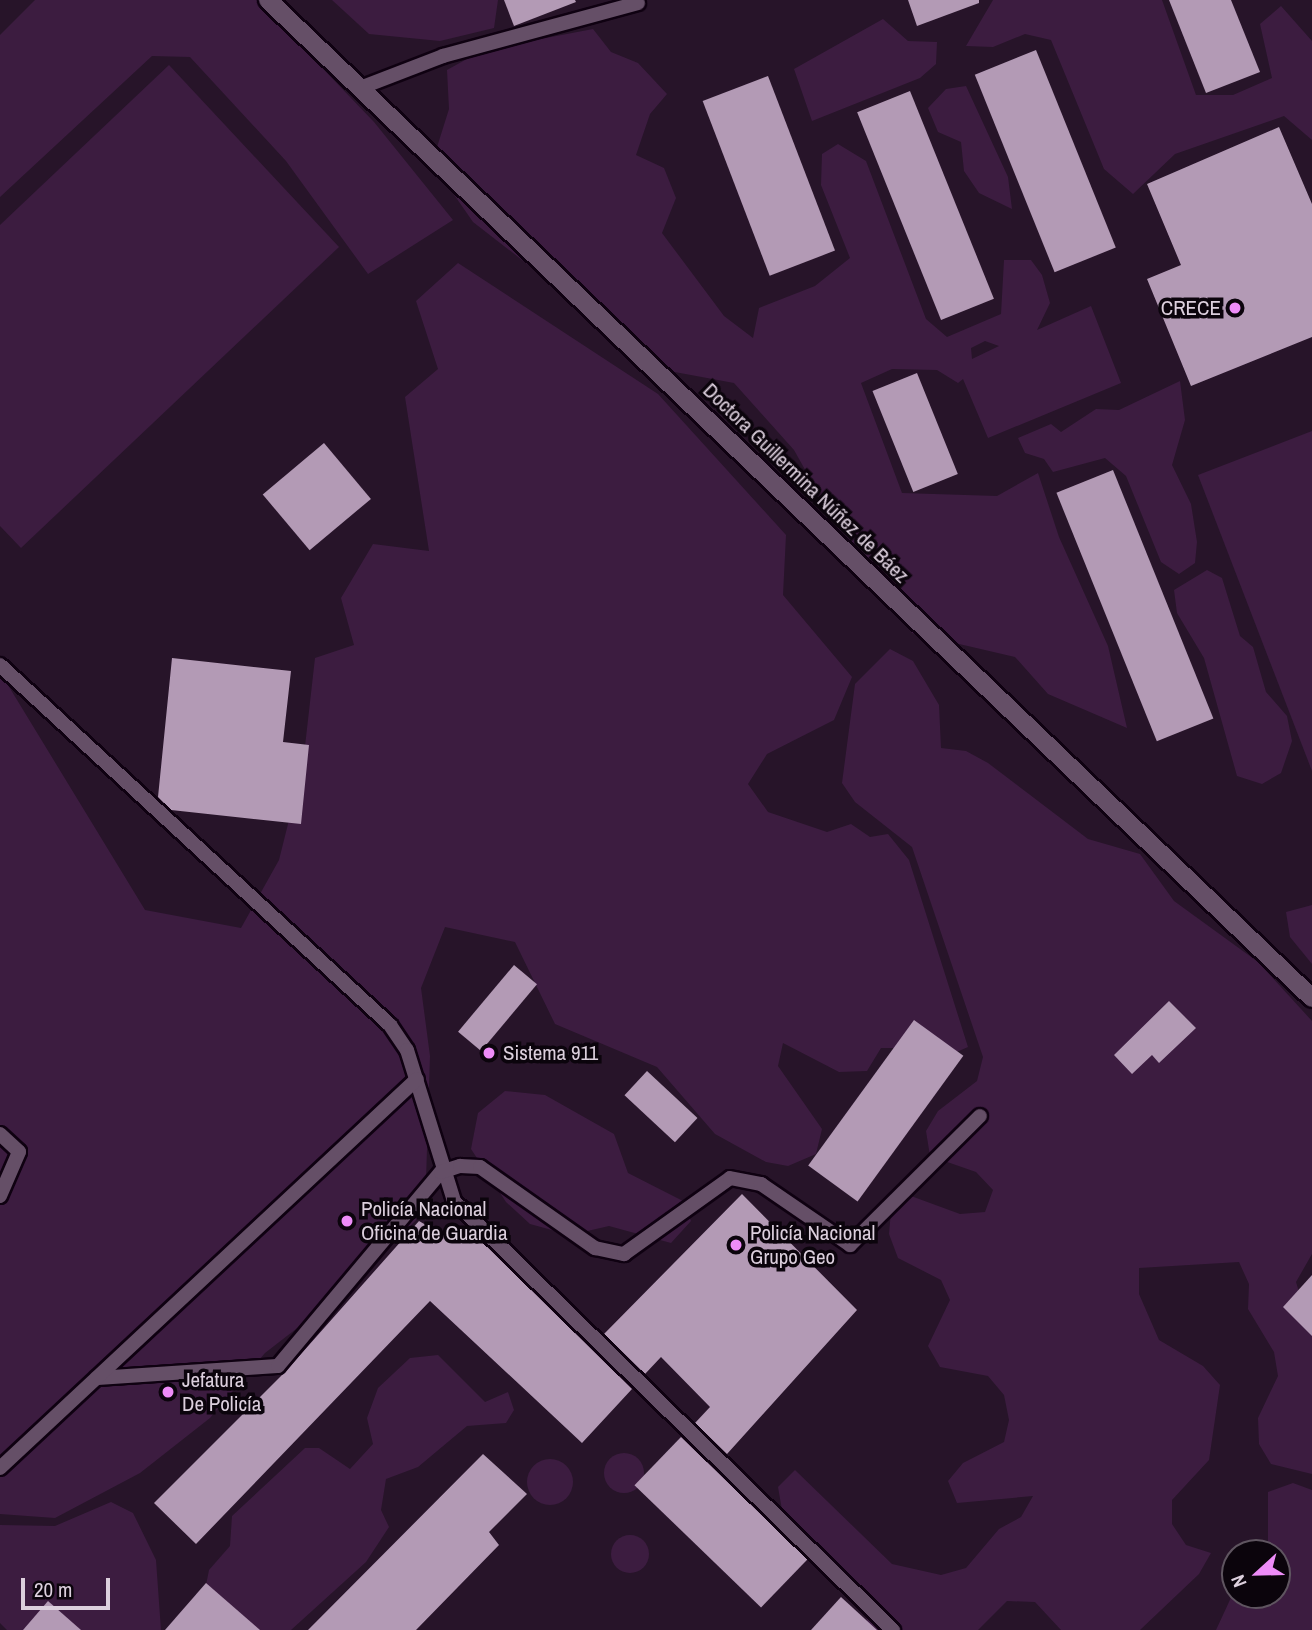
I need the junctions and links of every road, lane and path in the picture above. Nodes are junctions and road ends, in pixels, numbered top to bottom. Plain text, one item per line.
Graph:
1 (268, 0) edge
2 (638, 3) dead end
3 (360, 88) junction
4 (0, 665) edge
5 (1312, 998) edge
6 (417, 1079) junction
7 (980, 1116) dead end
8 (0, 1133) edge
9 (441, 1171) junction
10 (0, 1196) edge
11 (97, 1378) junction
12 (0, 1468) edge
13 (893, 1630) edge

1 - 3 street, Doctora Guillermina Núñez de Báez
2 - 3 lane
3 - 5 street, Doctora Guillermina Núñez de Báez
4 - 6 lane
6 - 9 lane
6 - 11 lane
7 - 9 lane
8 - 10 lane
9 - 11 lane
9 - 13 lane
11 - 12 lane

